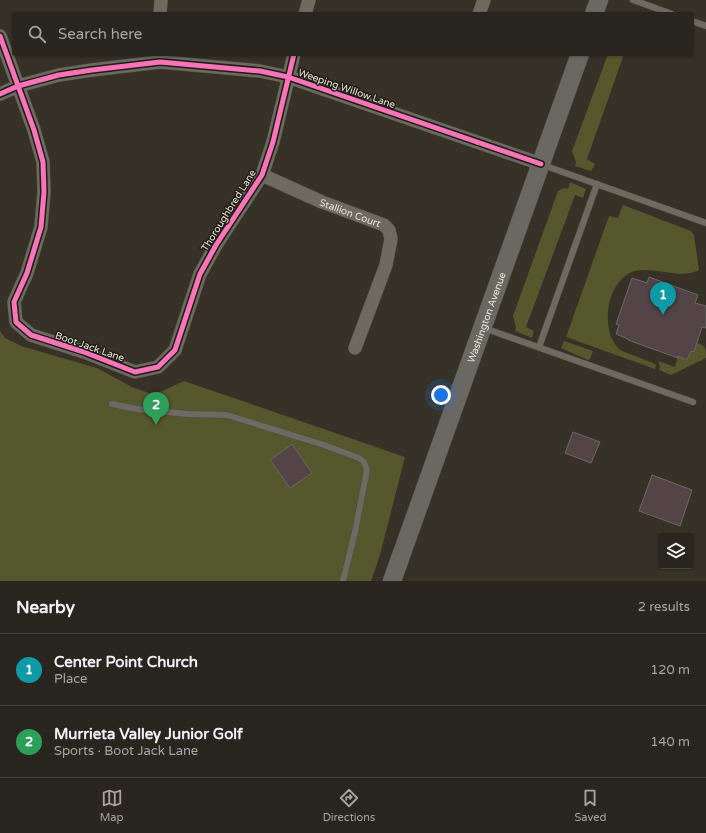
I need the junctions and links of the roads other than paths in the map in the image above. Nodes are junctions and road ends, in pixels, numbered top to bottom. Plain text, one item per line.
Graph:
1 (161, 0) edge
2 (309, 0) edge
3 (484, 0) edge
4 (599, 0) edge
5 (633, 0) edge
6 (160, 12) edge
7 (306, 12) edge
8 (480, 12) edge
9 (595, 12) edge
10 (666, 12) edge
11 (694, 22) edge
12 (706, 26) edge
13 (0, 36) edge
14 (293, 56) edge
15 (579, 56) edge
16 (160, 58) edge
17 (288, 77) junction
18 (18, 86) junction
19 (0, 94) edge
20 (541, 164) junction
21 (262, 175) junction
22 (598, 184) junction
23 (706, 223) edge
24 (483, 327) junction
25 (355, 348) dead end
26 (539, 348) junction
27 (174, 350) joint
28 (693, 402) dead end
29 (112, 404) dead end
30 (343, 581) edge
31 (392, 581) edge

1 - 6 street
2 - 7 street
3 - 8 street
4 - 9 main road
5 - 10 lane
11 - 12 lane
13 - 18 street
14 - 17 street, Thoroughbred Lane
15 - 20 main road, Washington Avenue
16 - 17 street, Weeping Willow Lane
16 - 18 street, Weeping Willow Lane
17 - 20 street, Weeping Willow Lane
17 - 21 street, Thoroughbred Lane
18 - 19 street, Weeping Willow Lane
18 - 27 street, Boot Jack Lane
20 - 22 lane
20 - 24 main road, Washington Avenue
21 - 25 street, Stallion Court
21 - 27 street, Thoroughbred Lane
22 - 23 lane
22 - 26 lane
24 - 26 lane
24 - 31 main road, Washington Avenue
26 - 28 lane
29 - 30 lane

